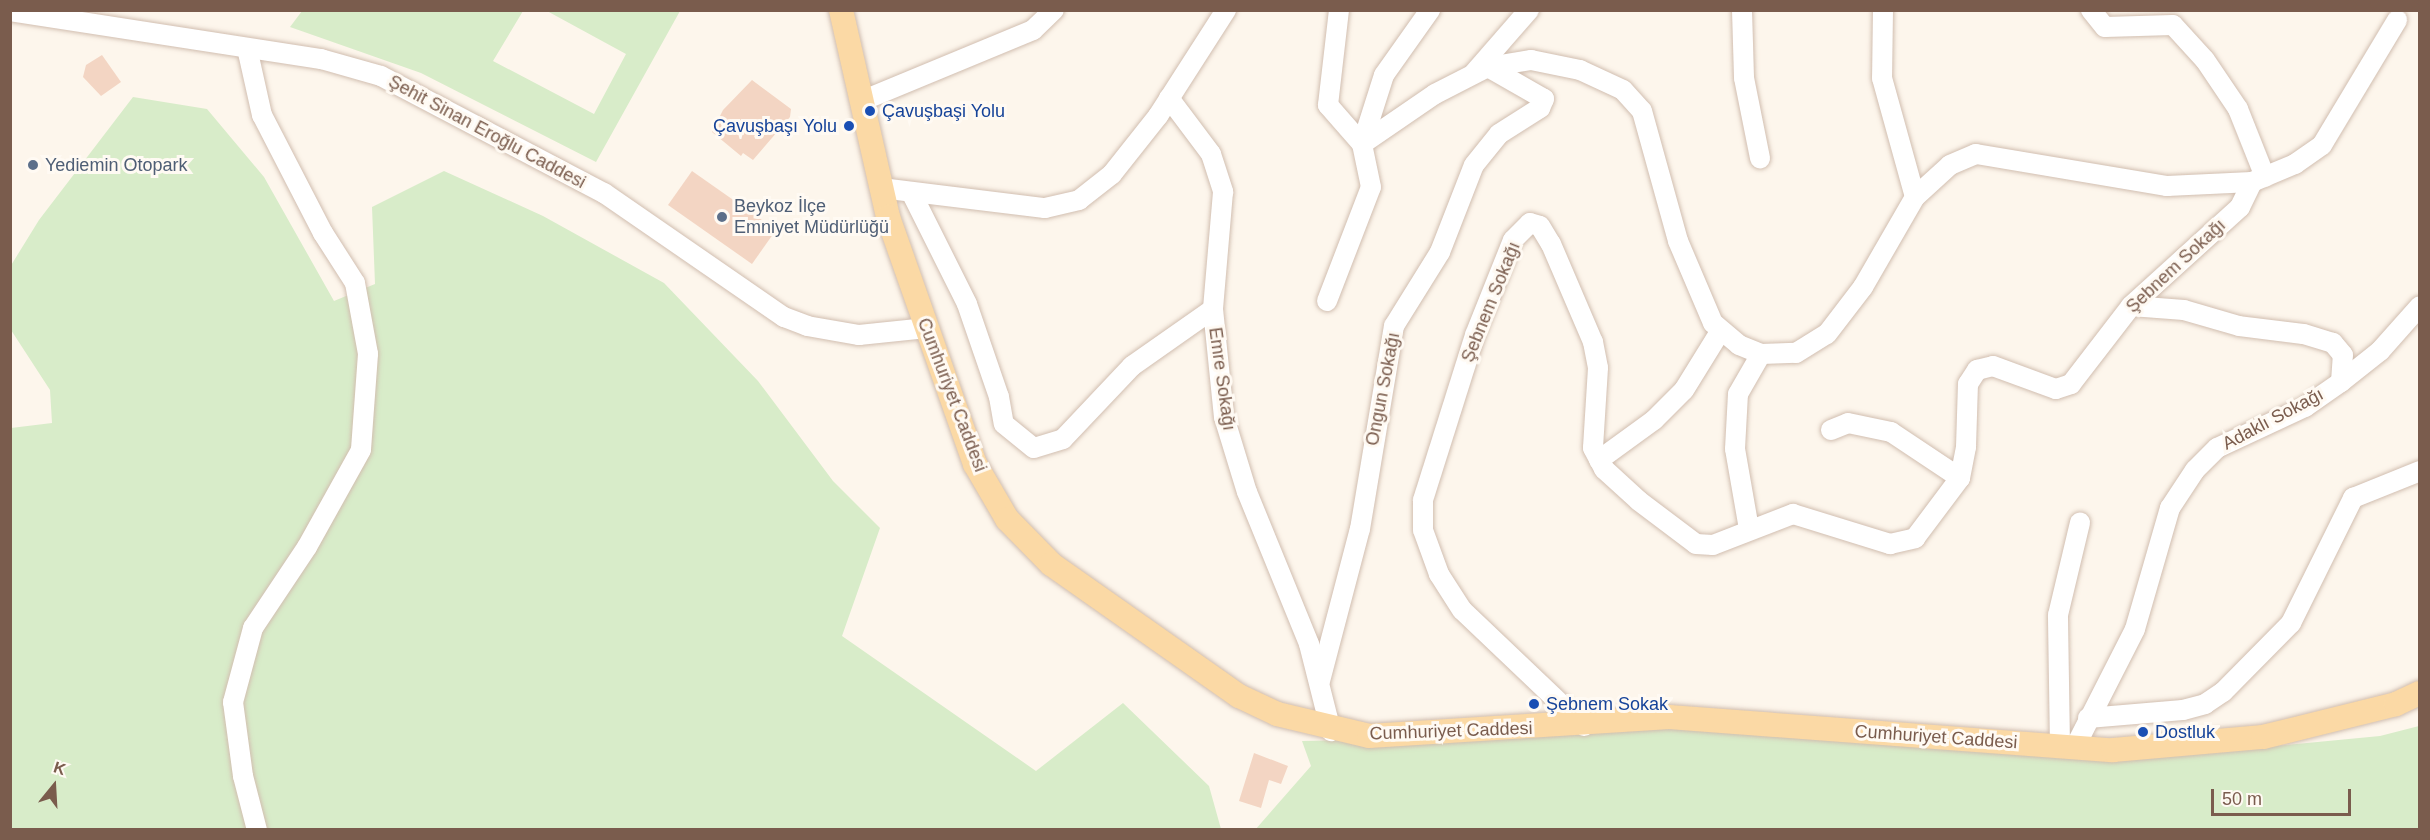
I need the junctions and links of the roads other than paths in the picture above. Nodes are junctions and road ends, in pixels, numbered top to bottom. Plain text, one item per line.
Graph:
1 (841, 10) edge
2 (1054, 10) edge
3 (1226, 10) edge
4 (1339, 10) edge
5 (1430, 10) edge
6 (1529, 10) edge
7 (1742, 10) edge
8 (1883, 10) edge
9 (2091, 10) edge
10 (11, 11) edge
11 (1033, 20) edge
12 (2397, 20) dead end
13 (247, 48) junction
14 (1480, 71) junction
15 (1169, 98) junction
16 (864, 100) junction
17 (1362, 144) junction
18 (1760, 158) dead end
19 (2258, 179) junction
20 (881, 188) junction
21 (911, 192) junction
22 (1915, 197) junction
23 (1327, 301) dead end
24 (2131, 306) junction
25 (2420, 306) edge
26 (1213, 309) junction
27 (927, 328) junction
28 (1721, 330) junction
29 (1761, 354) junction
30 (2341, 382) junction
31 (1832, 430) dead end
32 (1599, 460) junction
33 (2420, 471) edge
34 (1960, 478) junction
35 (2080, 523) dead end
36 (1749, 529) junction
37 (1320, 681) junction
38 (2420, 693) edge
39 (2088, 718) junction
40 (1584, 726) junction
41 (1331, 730) junction
42 (2067, 746) junction
43 (258, 830) edge

1 - 16 main road, Cumhuriyet Caddesi
2 - 11 street
3 - 15 street
4 - 17 street
5 - 17 street
6 - 14 street
7 - 18 street
8 - 22 street
9 - 19 street
10 - 13 street, Şehit Sinan Eroğlu Caddesi
11 - 16 street
12 - 19 street
13 - 27 street, Şehit Sinan Eroğlu Caddesi
13 - 43 street
14 - 17 street
14 - 28 street
14 - 37 street, Ongun Sokağı
15 - 21 street
15 - 26 street, Emre Sokağı
16 - 20 main road, Cumhuriyet Caddesi
17 - 23 street
19 - 22 street
19 - 24 street, Şebnem Sokağı
20 - 21 street
20 - 27 main road, Cumhuriyet Caddesi
21 - 26 street
22 - 29 street
24 - 30 street, Adaklı Sokağı
24 - 34 street, Şebnem Sokağı
25 - 30 street
26 - 37 street, Emre Sokağı
27 - 41 main road, Cumhuriyet Caddesi
28 - 29 street
28 - 32 street
29 - 36 street
30 - 39 street, Adaklı Sokağı
31 - 34 street
32 - 36 street, Şebnem Sokağı
32 - 40 street, Şebnem Sokağı
33 - 39 street
34 - 36 street, Şebnem Sokağı
35 - 42 street
37 - 41 street, Emre Sokağı
38 - 42 main road, Cumhuriyet Caddesi
39 - 42 street, Adaklı Sokağı
40 - 41 main road, Cumhuriyet Caddesi
40 - 42 main road, Cumhuriyet Caddesi

